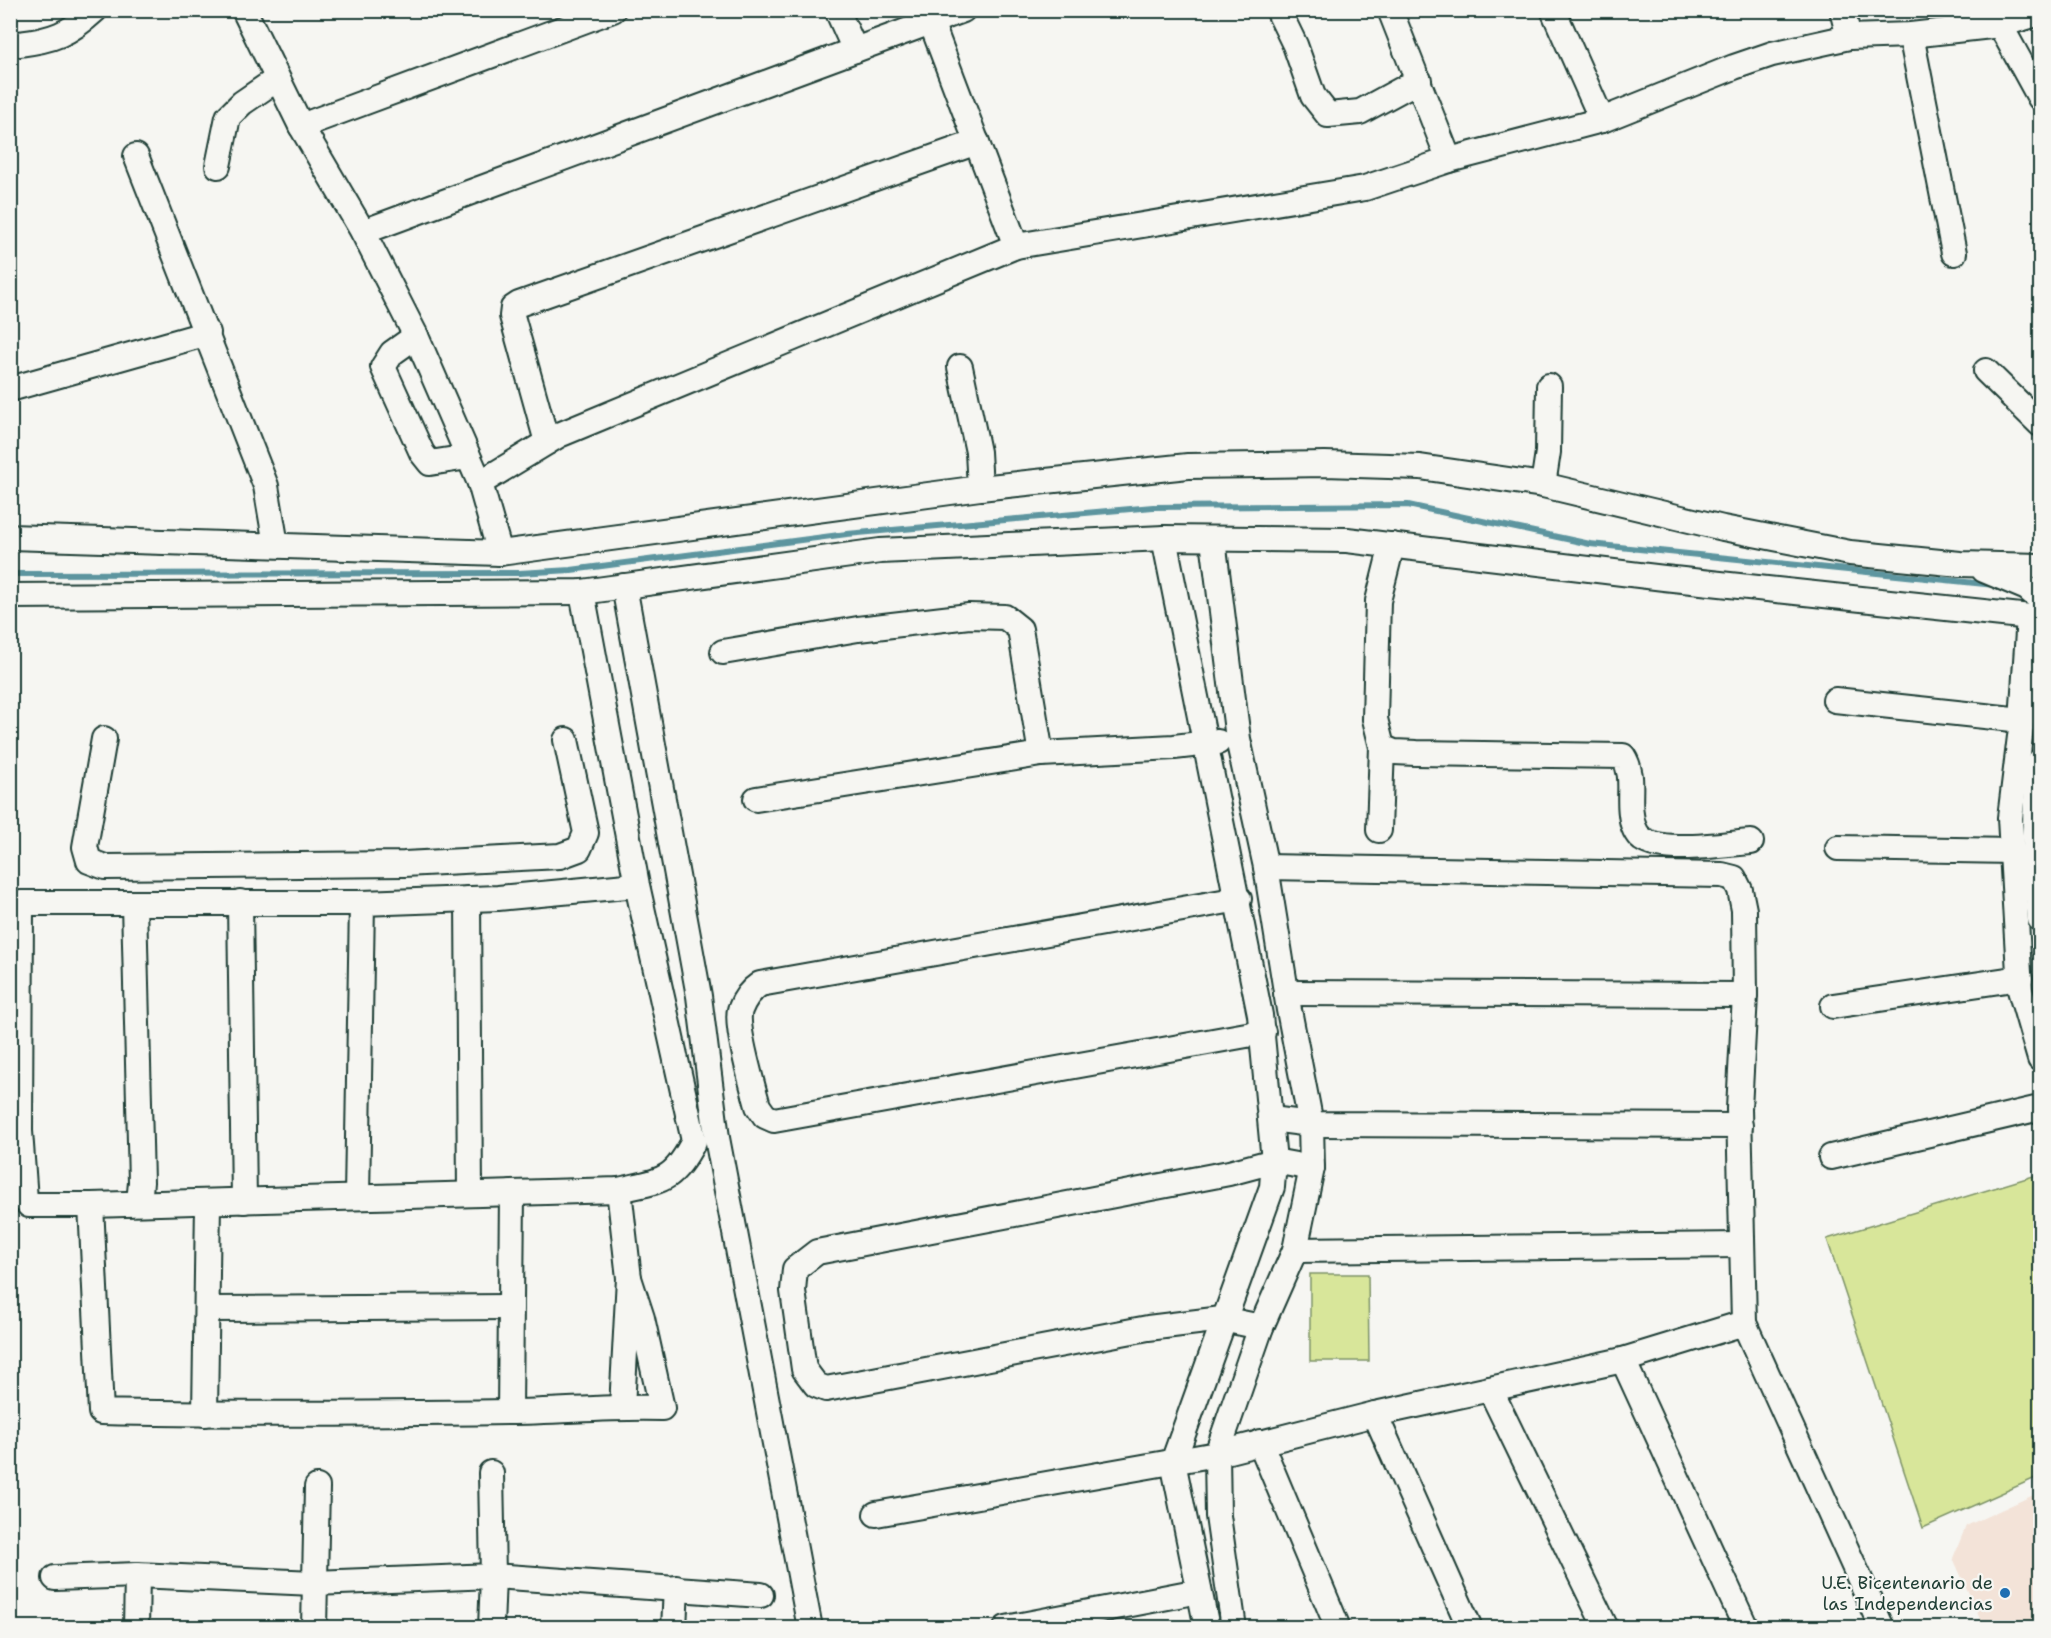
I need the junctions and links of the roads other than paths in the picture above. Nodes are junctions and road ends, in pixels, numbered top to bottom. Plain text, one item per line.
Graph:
1 (95, 10) edge
2 (244, 10) edge
3 (614, 10) edge
4 (837, 10) edge
5 (1278, 10) edge
6 (1390, 10) edge
7 (1553, 10) edge
8 (1842, 10) edge
9 (961, 11) edge
10 (2040, 14) edge
11 (584, 15) edge
12 (931, 22) junction
13 (2000, 26) junction
14 (1911, 35) junction
15 (1849, 37) junction
16 (19, 44) dead end
17 (855, 50) junction
18 (277, 79) junction
19 (1419, 80) junction
20 (2040, 98) edge
21 (1602, 120) junction
22 (301, 126) junction
23 (977, 142) junction
24 (136, 156) dead end
25 (1449, 160) junction
26 (218, 166) dead end
27 (363, 232) junction
28 (1016, 246) junction
29 (1954, 253) dead end
30 (208, 333) junction
31 (416, 336) junction
32 (960, 367) dead end
33 (1986, 371) dead end
34 (1549, 386) dead end
35 (10, 389) edge
36 (2040, 424) edge
37 (547, 442) junction
38 (468, 457) junction
39 (480, 483) junction
40 (1543, 486) junction
41 (980, 488) junction
42 (10, 537) edge
43 (1164, 538) junction
44 (1213, 540) junction
45 (276, 545) junction
46 (1392, 545) junction
47 (500, 553) junction
48 (1960, 564) junction
49 (2040, 566) edge
50 (624, 586) junction
51 (582, 592) junction
52 (10, 596) edge
53 (2037, 612) edge
54 (723, 652) dead end
55 (1835, 700) dead end
56 (2022, 720) junction
57 (104, 739) dead end
58 (1238, 739) junction
59 (566, 740) dead end
60 (1204, 744) junction
61 (1382, 747) junction
62 (1041, 754) junction
63 (2040, 760) edge
64 (756, 799) dead end
65 (1379, 830) dead end
66 (1751, 842) dead end
67 (1838, 848) dead end
68 (2013, 851) junction
69 (404, 864) junction
70 (1266, 867) junction
71 (637, 885) junction
72 (468, 899) junction
73 (1239, 899) junction
74 (406, 901) junction
75 (240, 902) junction
76 (16, 903) edge
77 (362, 903) junction
78 (134, 904) junction
79 (2040, 919) edge
80 (2020, 978) junction
81 (1745, 994) junction
82 (1287, 1001) junction
83 (1833, 1006) dead end
84 (15, 1008) edge
85 (1262, 1024) junction
86 (2040, 1059) edge
87 (2040, 1108) edge
88 (1271, 1119) junction
89 (1311, 1124) junction
90 (1740, 1126) junction
91 (15, 1131) edge
92 (1832, 1157) dead end
93 (1274, 1161) junction
94 (1312, 1168) junction
95 (619, 1190) junction
96 (512, 1193) junction
97 (470, 1194) junction
98 (357, 1197) junction
99 (244, 1201) junction
100 (208, 1202) junction
101 (139, 1203) junction
102 (91, 1205) junction
103 (1741, 1245) junction
104 (1295, 1250) junction
105 (629, 1278) junction
106 (512, 1307) junction
107 (207, 1309) junction
108 (1222, 1319) junction
109 (1744, 1323) junction
110 (1261, 1327) junction
111 (1623, 1360) junction
112 (1490, 1389) junction
113 (622, 1407) junction
114 (510, 1412) junction
115 (206, 1414) junction
116 (1375, 1414) junction
117 (1260, 1442) junction
118 (1217, 1454) junction
119 (1173, 1462) junction
120 (490, 1473) dead end
121 (317, 1487) dead end
122 (876, 1514) dead end
123 (137, 1575) junction
124 (493, 1576) junction
125 (55, 1578) dead end
126 (315, 1583) junction
127 (676, 1588) junction
128 (1199, 1591) junction
129 (761, 1595) dead end
130 (136, 1628) edge
131 (314, 1628) edge
132 (491, 1628) edge
133 (674, 1628) edge
134 (810, 1628) edge
135 (1006, 1628) edge
136 (1207, 1628) edge
137 (1234, 1628) edge
138 (1338, 1628) edge
139 (1470, 1628) edge
140 (1606, 1628) edge
141 (1746, 1628) edge
142 (1882, 1628) edge

1 - 16 street
2 - 18 street
3 - 11 street
4 - 17 street
5 - 19 street
6 - 19 street
7 - 21 street
8 - 15 street
9 - 12 street
10 - 13 street
11 - 22 street
12 - 17 street
12 - 23 street
13 - 14 street
13 - 20 street
14 - 15 street
14 - 29 street
15 - 21 street
17 - 27 street
18 - 22 street
18 - 26 street
19 - 25 street
21 - 25 street
22 - 27 street
23 - 28 street
23 - 37 street
24 - 30 street
25 - 28 street
27 - 31 street
28 - 37 street
30 - 35 street
30 - 45 street
31 - 38 street
31 - 38 street
32 - 41 street
33 - 36 street
34 - 40 street
37 - 39 street
38 - 39 street
39 - 47 street
40 - 41 street
40 - 48 street
41 - 47 street
42 - 45 street
43 - 44 street
43 - 50 street
43 - 60 street
44 - 46 street
44 - 58 street
45 - 47 street
46 - 53 street
46 - 61 street
48 - 49 street
48 - 53 street
50 - 51 street
50 - 134 street
51 - 52 street
51 - 71 street
53 - 56 street
54 - 62 street
55 - 56 street
56 - 68 street
57 - 69 street
58 - 60 street
58 - 70 street
59 - 69 street
60 - 62 street
60 - 73 street
61 - 65 street
61 - 66 street
62 - 64 street
63 - 79 street
67 - 68 street
68 - 80 street
69 - 74 street
70 - 81 street
70 - 82 street
71 - 72 street
71 - 95 street
72 - 74 street
72 - 97 street
73 - 85 street
73 - 85 street
74 - 77 street
75 - 77 street
75 - 78 street
75 - 99 street
76 - 78 street
76 - 84 street
77 - 98 street
78 - 101 street
80 - 83 street
80 - 86 street
81 - 82 street
81 - 90 street
82 - 85 street
82 - 89 street
84 - 91 street
85 - 88 street
87 - 92 street
88 - 89 street
88 - 93 street
89 - 90 street
89 - 94 street
90 - 103 street
91 - 102 street
93 - 94 street
93 - 108 street
93 - 108 street
94 - 104 street
95 - 96 street
95 - 105 street
96 - 97 street
96 - 106 street
97 - 98 street
98 - 99 street
99 - 100 street
100 - 101 street
100 - 107 street
101 - 102 street
102 - 115 street
103 - 104 street
103 - 109 street
104 - 110 street
105 - 113 street
105 - 113 street
106 - 107 street
106 - 114 street
107 - 115 street
108 - 110 street
108 - 119 street
109 - 111 street
109 - 142 street
110 - 118 street
111 - 112 street
111 - 141 street
112 - 116 street
112 - 140 street
113 - 114 street
114 - 115 street
116 - 117 street
116 - 139 street
117 - 118 street
117 - 138 street
118 - 119 street
118 - 137 street
119 - 122 street
119 - 128 street
120 - 124 street
121 - 126 street
123 - 125 street
123 - 126 street
123 - 130 street
124 - 126 street
124 - 127 street
124 - 132 street
126 - 131 street
127 - 129 street
127 - 133 street
128 - 135 street
128 - 136 street

